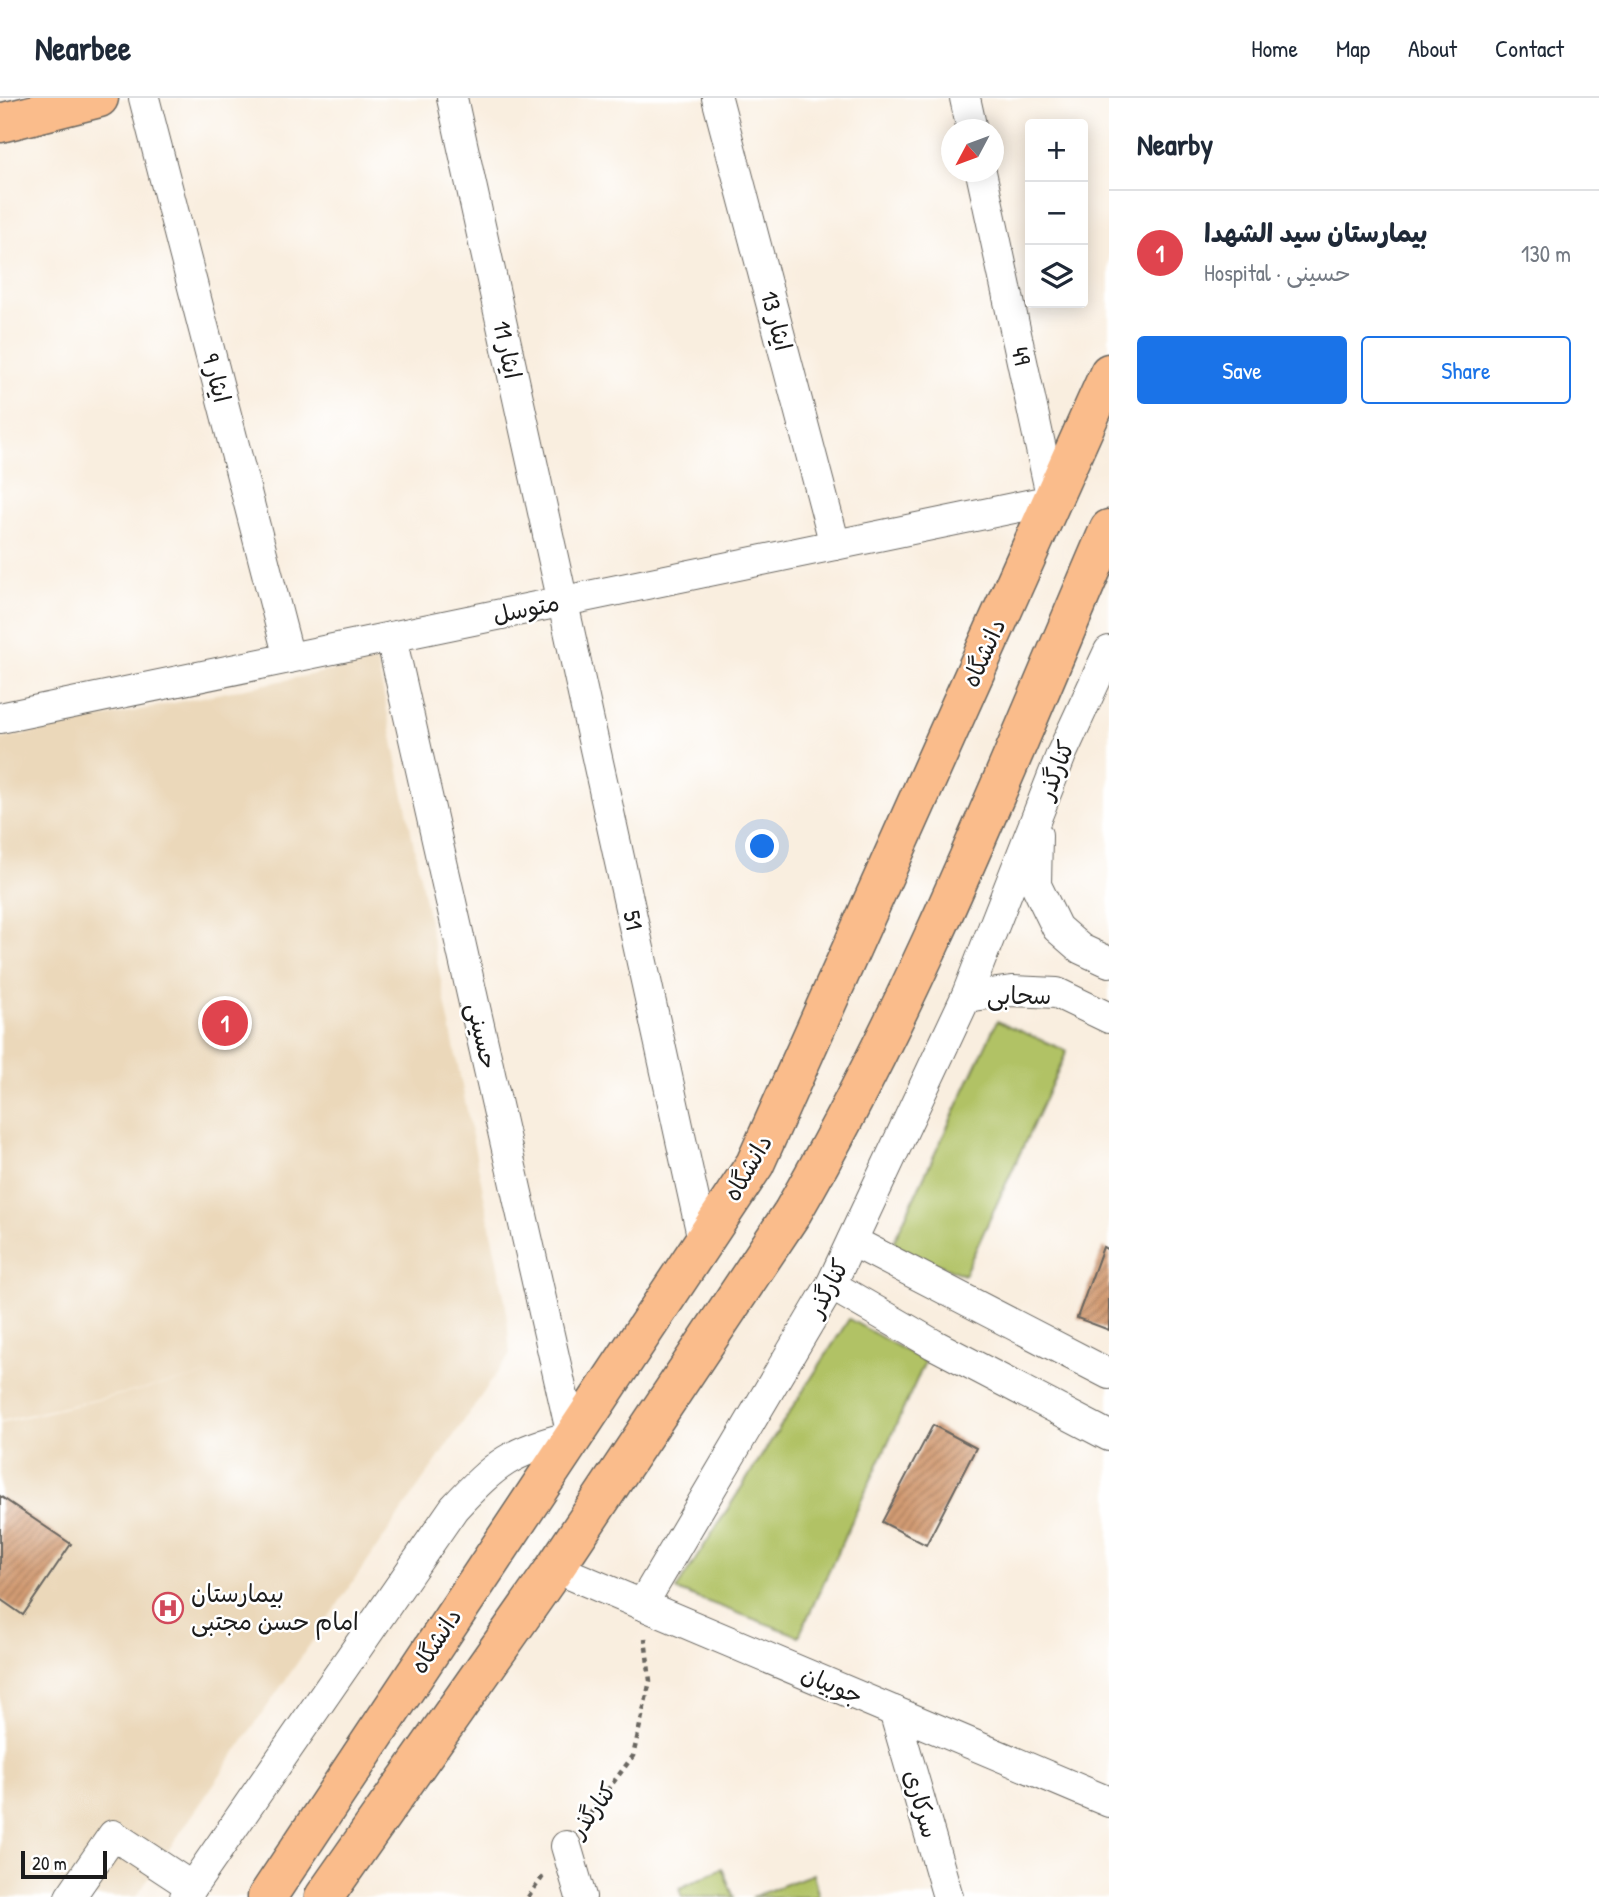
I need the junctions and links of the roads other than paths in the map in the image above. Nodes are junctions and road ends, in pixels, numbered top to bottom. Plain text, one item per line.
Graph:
1 (99, 98) edge
2 (144, 98) edge
3 (452, 98) edge
4 (717, 98) edge
5 (965, 98) edge
6 (970, 119) edge
7 (0, 123) edge
8 (983, 182) edge
9 (1109, 373) edge
10 (1052, 500) junction
11 (1109, 529) edge
12 (835, 544) junction
13 (562, 601) junction
14 (391, 637) junction
15 (1109, 651) edge
16 (289, 658) junction
17 (0, 718) edge
18 (1037, 819) junction
19 (1109, 962) edge
20 (966, 997) junction
21 (1109, 1018) edge
22 (704, 1240) junction
23 (852, 1241) junction
24 (831, 1285) junction
25 (1109, 1374) edge
26 (572, 1436) junction
27 (1109, 1436) edge
28 (555, 1568) junction
29 (642, 1605) junction
30 (894, 1711) junction
31 (1109, 1801) edge
32 (566, 1846) road end
33 (188, 1892) edge
34 (70, 1897) edge
35 (267, 1897) edge
36 (324, 1897) edge
37 (581, 1897) edge
38 (948, 1897) edge

1 - 7 main road
2 - 16 street, ایثار 9
3 - 13 street, ایثار 11
4 - 12 street, ایثار 13
5 - 6 street
8 - 10 street, 49
9 - 10 main road, دانشگاه
10 - 12 street, متوسل
10 - 22 main road, دانشگاه
11 - 28 main road
12 - 13 street, متوسل
13 - 14 street, متوسل
13 - 22 street, 51
14 - 16 street, متوسل
14 - 26 street, حسینی
15 - 18 street, کنارگذر
16 - 17 street, متوسل
18 - 19 street
18 - 20 street, کنارگذر
20 - 21 street, سحابی
20 - 23 street, کنارگذر
22 - 26 main road, دانشگاه
23 - 24 street, کنارگذر
23 - 25 street
24 - 27 street
24 - 29 street, کنارگذر
26 - 33 street
26 - 35 main road, دانشگاه
28 - 29 street, جوبیان
28 - 36 main road
29 - 30 street, جوبیان
30 - 31 street, جوبیان
30 - 38 street, سرکاری
32 - 37 street
33 - 34 street

